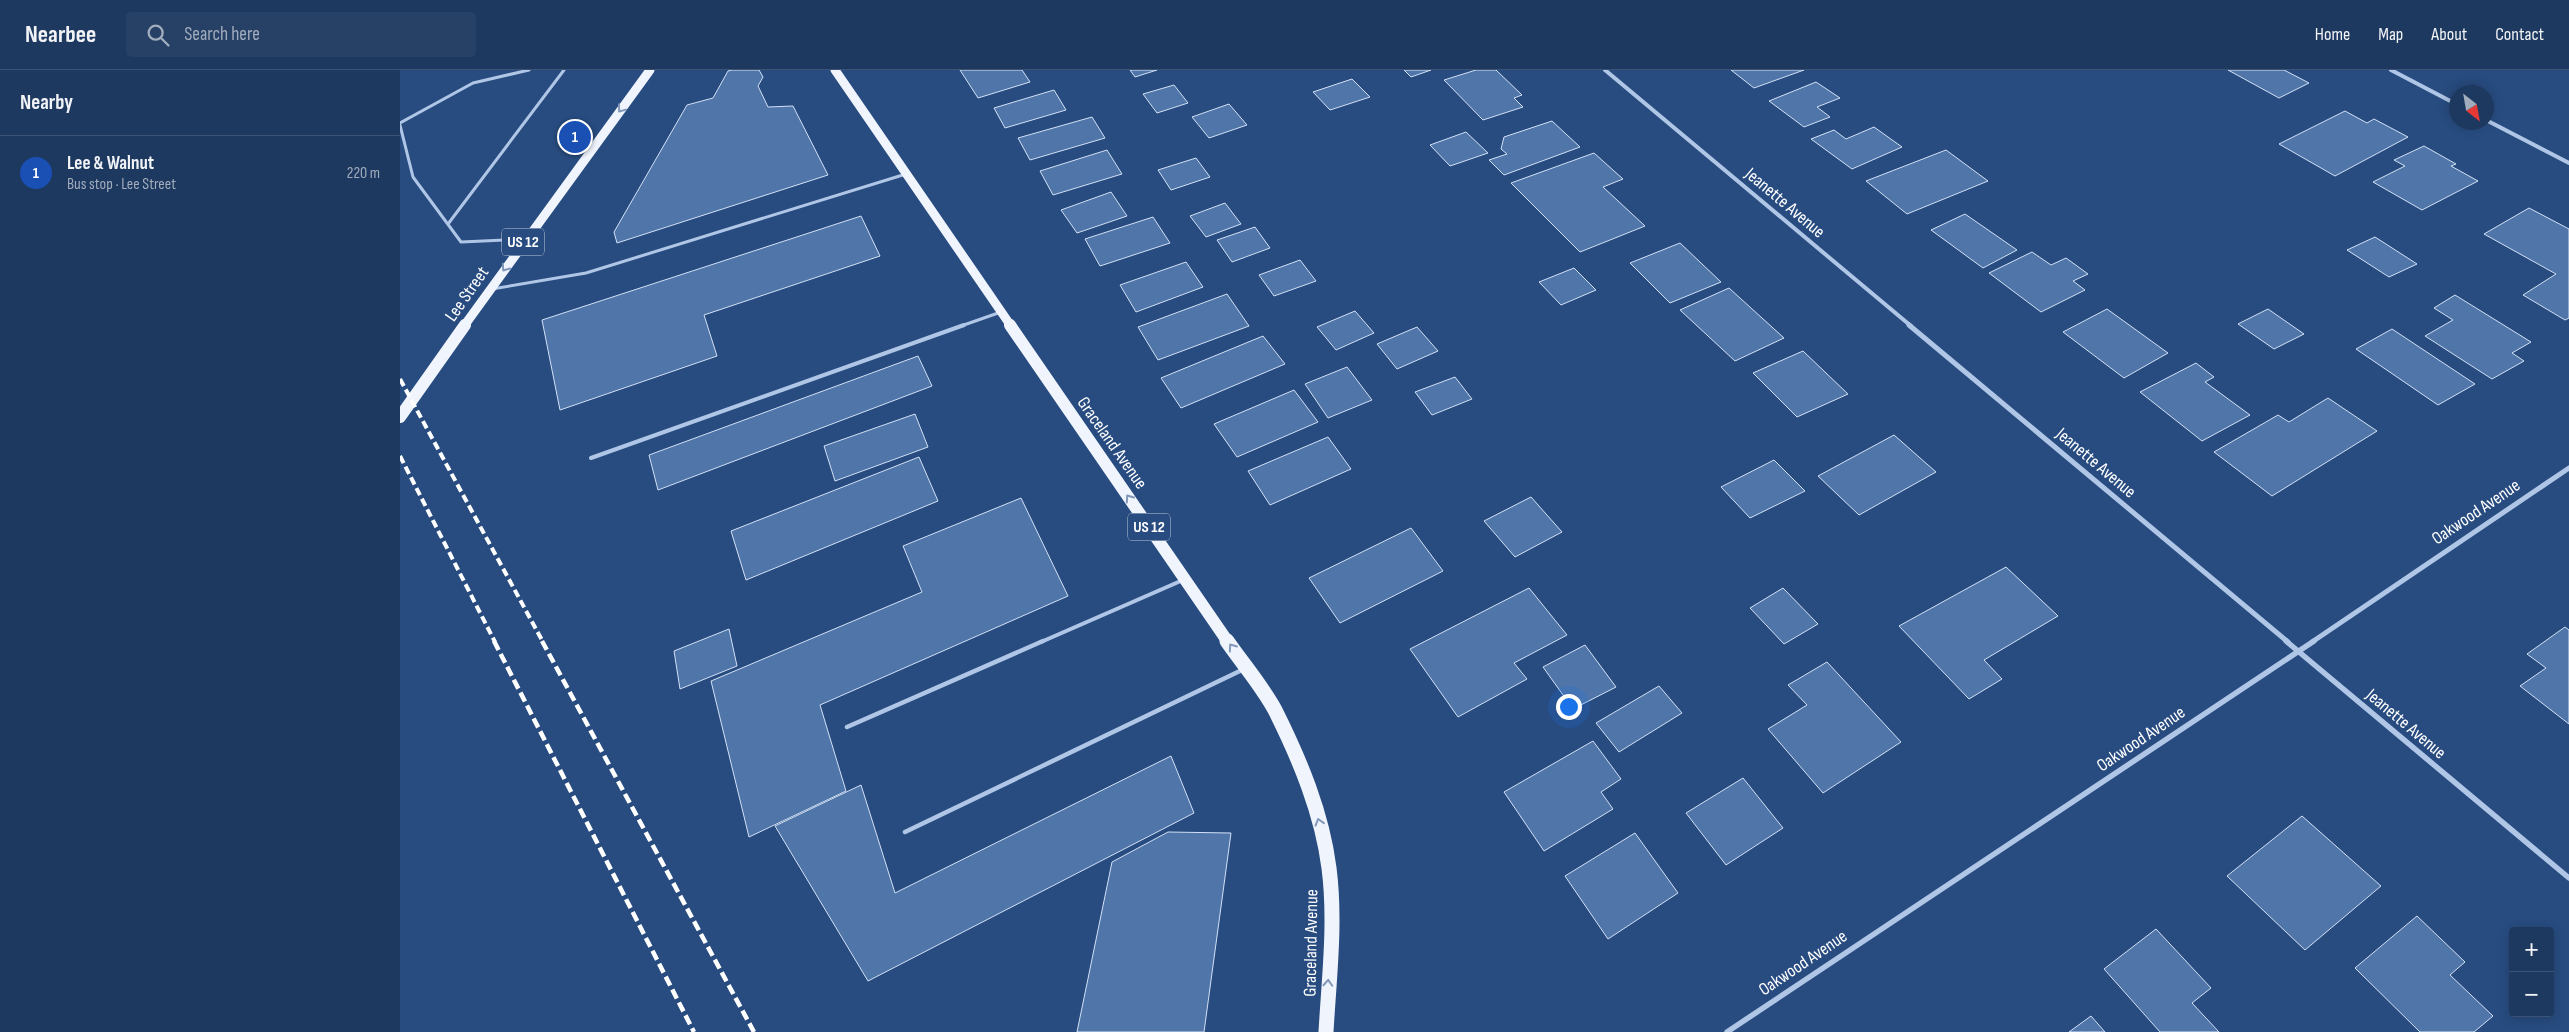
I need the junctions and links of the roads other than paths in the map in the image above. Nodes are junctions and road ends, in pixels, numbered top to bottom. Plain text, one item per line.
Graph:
1 (529, 70) edge
2 (564, 70) edge
3 (650, 70) edge
4 (835, 70) edge
5 (1605, 70) edge
6 (2391, 70) edge
7 (2449, 100) edge
8 (400, 124) edge
9 (2494, 124) edge
10 (2569, 163) edge
11 (906, 174) junction
12 (448, 224) junction
13 (525, 239) junction
14 (490, 289) junction
15 (1001, 312) junction
16 (400, 417) edge
17 (591, 458) dead end
18 (2569, 468) edge
19 (1185, 579) junction
20 (2299, 651) junction
21 (1246, 668) junction
22 (847, 727) dead end
23 (905, 832) dead end
24 (2569, 878) edge
25 (1326, 1032) edge
26 (1727, 1032) edge

1 - 8 lane
2 - 12 lane
3 -> 13 main road, Lee Street / US 12
4 - 11 main road, Graceland Avenue / US 12
5 - 20 street, Jeanette Avenue
6 - 7 street
8 - 12 lane
9 - 10 street
11 - 14 lane
11 - 15 main road, Graceland Avenue / US 12
12 - 13 lane
13 -> 14 main road, Lee Street / US 12
14 - 16 main road, Lee Street / US 12
15 - 17 lane
19 -> 15 main road, Graceland Avenue / US 12
18 - 20 street, Oakwood Avenue
21 -> 19 main road, Graceland Avenue / US 12
19 - 22 lane
20 - 24 street, Jeanette Avenue
20 - 26 street, Oakwood Avenue
21 - 23 lane
25 -> 21 main road, Graceland Avenue / US 12

